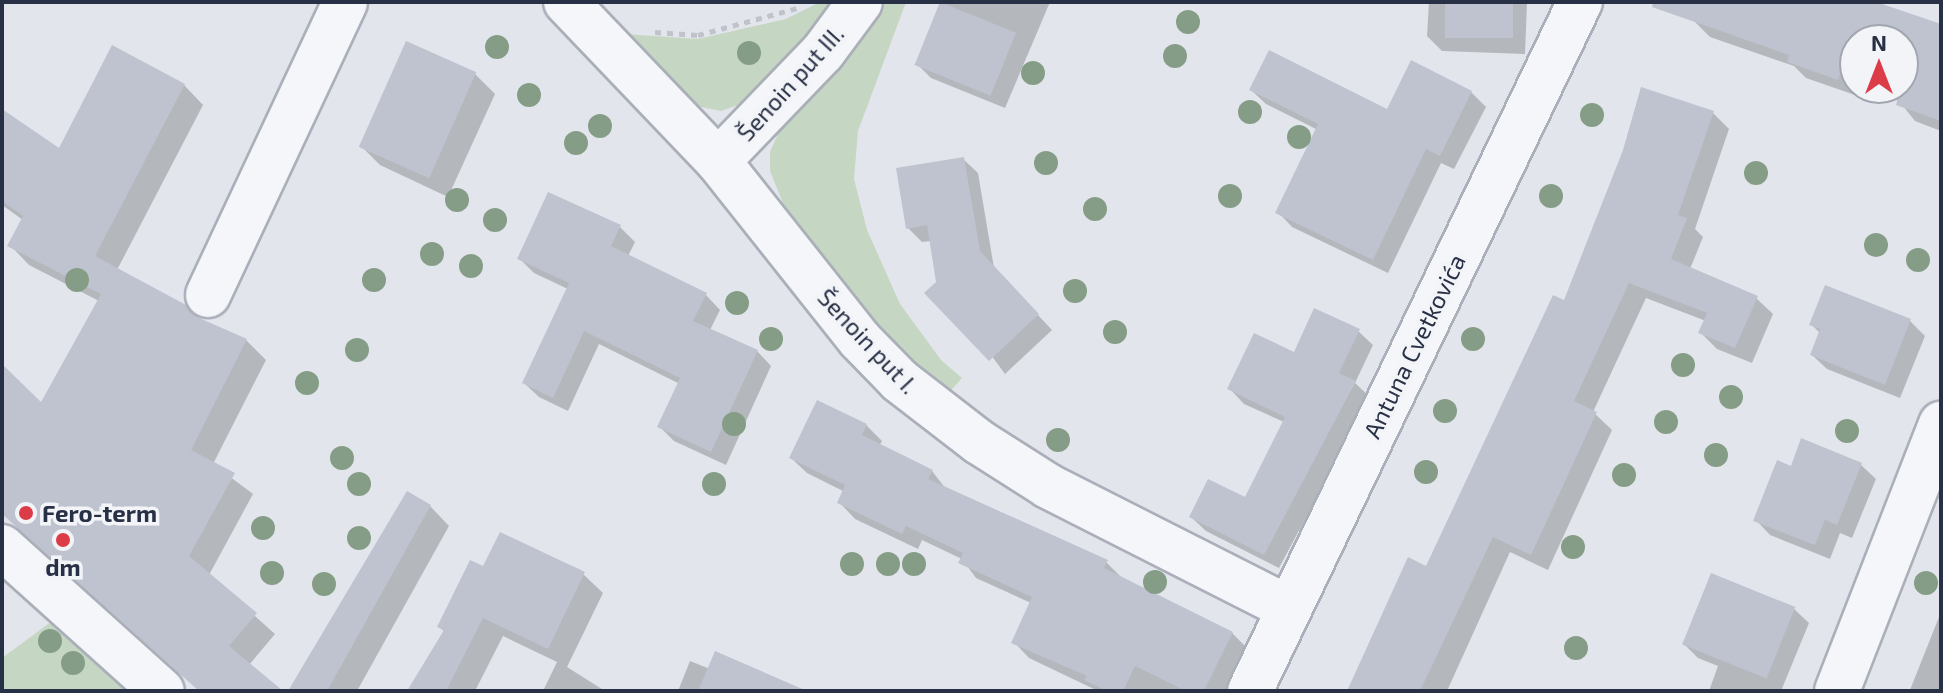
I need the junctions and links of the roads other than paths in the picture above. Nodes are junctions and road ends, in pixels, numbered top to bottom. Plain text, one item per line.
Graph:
1 (345, 2) edge
2 (566, 2) edge
3 (860, 2) edge
4 (1580, 2) edge
5 (718, 161) junction
6 (208, 295) dead end
7 (1941, 424) edge
8 (2, 547) edge
9 (1288, 608) junction
10 (162, 691) edge
11 (1250, 691) edge
12 (1837, 691) edge

1 - 6 street
2 - 5 street, Šenoin put I.
3 - 5 street, Šenoin put III.
4 - 9 street, Antuna Cvetkovića
5 - 9 street, Šenoin put I.
7 - 12 street
8 - 10 street
9 - 11 street, Antuna Cvetkovića

